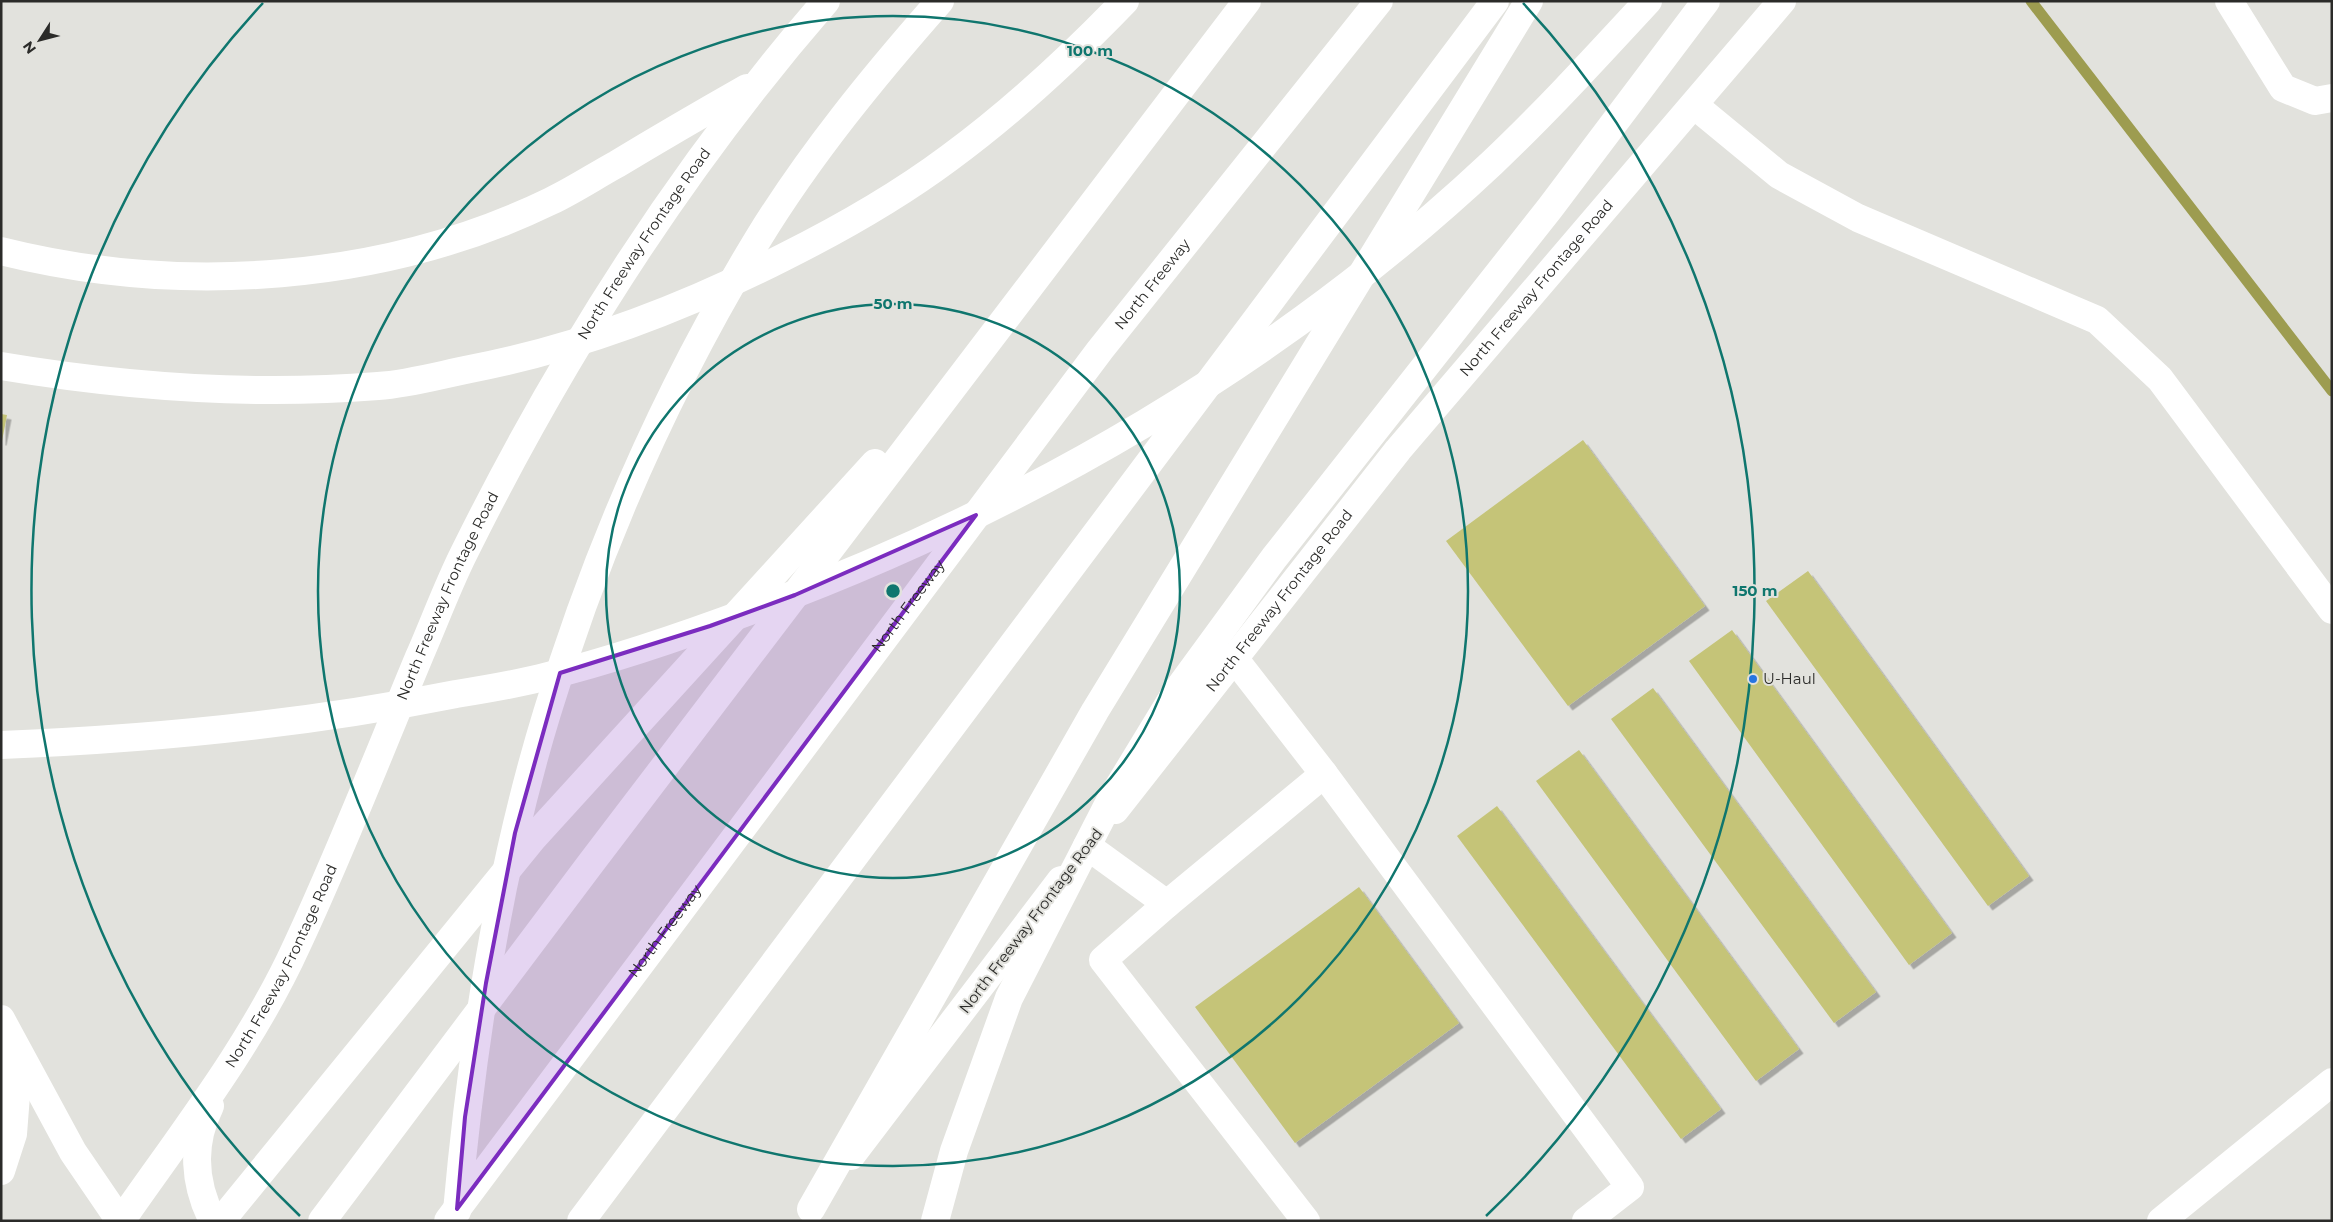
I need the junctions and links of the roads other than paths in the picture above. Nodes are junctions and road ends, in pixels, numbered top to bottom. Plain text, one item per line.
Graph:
1 (826, 1) edge
2 (940, 1) edge
3 (1125, 1) edge
4 (1247, 1) edge
5 (1379, 1) edge
6 (1495, 1) edge
7 (1529, 1) edge
8 (1648, 1) edge
9 (1706, 1) edge
10 (1782, 1) edge
11 (2229, 1) edge
12 (757, 82) junction
13 (2332, 98) edge
14 (1694, 105) junction
15 (1, 251) edge
16 (996, 331) junction
17 (1, 366) edge
18 (2332, 610) edge
19 (1234, 658) junction
20 (1, 745) edge
21 (1324, 774) junction
22 (1087, 846) junction
23 (1167, 904) junction
24 (4, 1023) edge
25 (229, 1066) junction
26 (2332, 1082) edge
27 (1, 1171) edge
28 (807, 1215) edge
29 (121, 1221) edge
30 (213, 1221) edge
31 (221, 1221) edge
32 (322, 1221) edge
33 (448, 1221) edge
34 (456, 1221) edge
35 (581, 1221) edge
36 (935, 1221) edge
37 (1306, 1221) edge
38 (1586, 1221) edge
39 (2161, 1221) edge

1 - 12 main road, North Freeway Frontage Road
2 - 34 main road
3 - 17 main road
4 - 16 main road
5 - 33 main road, North Freeway
6 - 35 main road
7 - 28 main road
8 - 20 main road
9 - 36 main road
10 - 14 main road, North Freeway Frontage Road
11 - 13 main road
12 - 15 main road
12 - 25 main road, North Freeway Frontage Road
14 - 18 main road
14 - 19 main road, North Freeway Frontage Road
16 - 31 main road
16 - 32 main road
19 - 21 main road
19 - 22 main road, North Freeway Frontage Road
21 - 23 main road
21 - 38 main road
22 - 23 main road
22 - 28 main road, North Freeway Frontage Road
23 - 37 main road
24 - 27 main road
24 - 29 main road
25 - 29 main road, North Freeway Frontage Road
25 - 30 main road
26 - 39 main road

